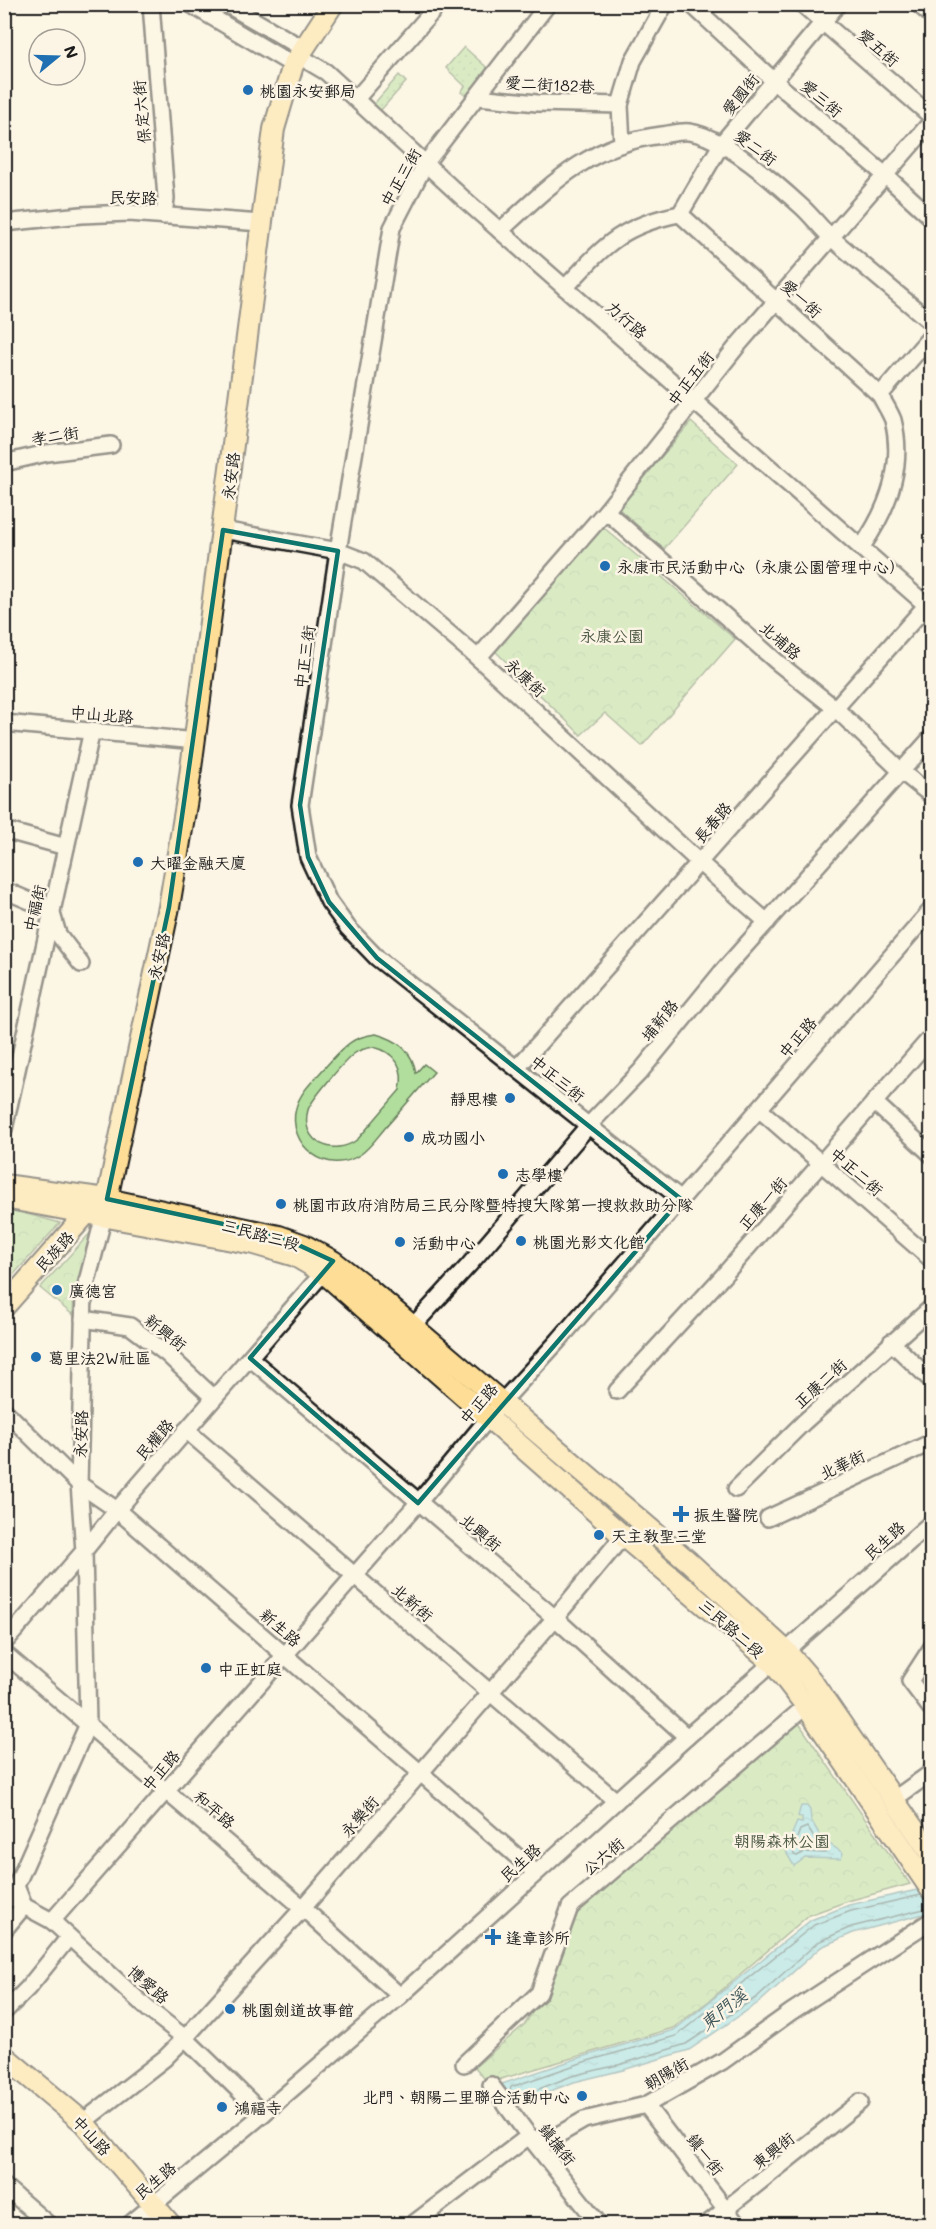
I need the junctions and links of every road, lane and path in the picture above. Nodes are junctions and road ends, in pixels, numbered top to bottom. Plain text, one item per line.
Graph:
1 (151, 4) edge
2 (190, 4) edge
3 (226, 4) edge
4 (333, 4) edge
5 (439, 4) edge
6 (548, 4) edge
7 (665, 4) edge
8 (691, 4) edge
9 (802, 4) edge
10 (838, 4) edge
11 (918, 4) edge
12 (932, 16) edge
13 (823, 22) junction
14 (299, 57) junction
15 (774, 81) junction
16 (478, 97) junction
17 (356, 99) junction
18 (621, 105) junction
19 (932, 117) edge
20 (932, 121) edge
21 (722, 143) junction
22 (622, 144) junction
23 (425, 164) junction
24 (885, 175) junction
25 (680, 214) junction
26 (164, 216) junction
27 (932, 218) edge
28 (261, 223) junction
29 (4, 224) edge
30 (500, 231) junction
31 (832, 238) junction
32 (565, 288) junction
33 (777, 300) junction
34 (932, 323) edge
35 (932, 335) edge
36 (880, 395) junction
37 (695, 401) junction
38 (111, 445) dead end
39 (4, 463) edge
40 (606, 511) junction
41 (223, 530) junction
42 (861, 548) junction
43 (338, 551) junction
44 (930, 605) edge
45 (478, 658) junction
46 (836, 709) junction
47 (4, 723) edge
48 (92, 730) junction
49 (932, 737) edge
50 (196, 741) junction
51 (902, 772) junction
52 (932, 796) edge
53 (4, 830) edge
54 (66, 847) junction
55 (700, 863) junction
56 (4, 890) edge
57 (932, 909) edge
58 (51, 910) junction
59 (767, 922) junction
60 (81, 964) dead end
61 (932, 1036) edge
62 (517, 1068) junction
63 (874, 1102) junction
64 (759, 1109) junction
65 (588, 1126) junction
66 (4, 1129) edge
67 (932, 1155) edge
68 (821, 1163) junction
69 (4, 1185) edge
70 (4, 1198) edge
71 (681, 1199) junction
72 (99, 1210) junction
73 (932, 1260) edge
74 (328, 1267) junction
75 (4, 1306) edge
76 (932, 1306) edge
77 (83, 1319) junction
78 (413, 1326) junction
79 (891, 1342) junction
80 (250, 1358) junction
81 (932, 1381) edge
82 (617, 1391) dead end
83 (214, 1398) junction
84 (4, 1410) edge
85 (495, 1410) junction
86 (186, 1430) junction
87 (932, 1442) edge
88 (79, 1484) junction
89 (736, 1489) dead end
90 (418, 1503) junction
91 (117, 1510) junction
92 (768, 1518) dead end
93 (932, 1522) edge
94 (652, 1530) junction
95 (623, 1536) junction
96 (84, 1551) junction
97 (354, 1575) junction
98 (555, 1618) junction
99 (4, 1642) edge
100 (932, 1647) edge
101 (4, 1653) edge
102 (286, 1654) junction
103 (779, 1657) junction
104 (489, 1693) junction
105 (806, 1706) junction
106 (932, 1710) edge
107 (88, 1724) junction
108 (687, 1737) junction
109 (932, 1772) edge
110 (421, 1773) junction
111 (166, 1790) junction
112 (893, 1800) junction
113 (616, 1801) junction
114 (932, 1855) edge
115 (535, 1872) junction
116 (929, 1887) edge
117 (4, 1890) edge
118 (24, 1906) junction
119 (303, 1908) junction
120 (932, 1920) edge
121 (52, 1921) junction
122 (4, 1930) edge
123 (69, 1937) junction
124 (400, 1996) junction
125 (4, 2012) edge
126 (185, 2038) junction
127 (4, 2056) edge
128 (464, 2064) dead end
129 (491, 2085) dead end
130 (860, 2102) dead end
131 (646, 2105) junction
132 (263, 2114) junction
133 (83, 2122) junction
134 (529, 2136) junction
135 (4, 2187) edge
136 (154, 2204) junction
137 (726, 2209) junction
138 (48, 2224) edge
139 (130, 2224) edge
140 (170, 2224) edge
141 (413, 2224) edge
142 (599, 2224) edge
143 (707, 2224) edge
144 (737, 2224) edge

1 - 26 street, 保定六街
2 - 14 street, 力行路
3 - 14 street, 力行路
4 - 14 main road, 永安路
5 - 17 street
6 - 16 street, 中正三街
7 - 18 street
8 - 15 street, 愛三街
9 - 13 street, 愛五街
10 - 13 street, 愛國街
11 - 12 street
13 - 15 street, 愛國街
13 - 19 street, 愛五街
14 - 17 street, 力行路
14 - 28 main road, 永安路
15 - 21 street, 愛國街
15 - 24 street, 愛三街
16 - 18 street, 愛二街182巷
16 - 23 street, 中正三街
17 - 23 street, 力行路
18 - 22 street
20 - 24 street, 中正五街
21 - 22 street, 愛二街
21 - 25 street, 愛國街
21 - 31 street, 愛二街
22 - 30 street, 愛二街
23 - 30 street, 力行路
23 - 43 street, 中正三街
24 - 27 street, 愛三街
24 - 31 street, 中正五街
25 - 32 street
25 - 33 street, 愛一街
26 - 28 street, 民安路
26 - 29 street, 民安路
28 - 41 main road, 永安路
30 - 32 street, 力行路
31 - 33 street, 中正五街
31 - 34 street, 愛二街
32 - 37 street, 力行路
33 - 36 street, 愛一街
33 - 37 street, 中正五街
35 - 36 street
36 - 42 street, 愛一街
37 - 40 street, 中正五街
37 - 42 street, 力行路
38 - 39 street, 孝二街
40 - 45 street, 中正五街
40 - 46 street, 北埔路
41 - 43 street, 永康街
41 - 50 main road, 永安路
42 - 44 street, 力行路
43 - 45 street, 永康街
43 - 62 street, 中正三街
44 - 46 street, 長春路
45 - 55 street, 永康街
46 - 51 street, 北埔路
46 - 55 street, 長春路
47 - 48 street, 中山北路
48 - 50 street, 中山北路
48 - 54 street, 中福街
49 - 51 street, 埔新路
50 - 72 main road, 永安路
51 - 52 street, 北埔路
51 - 59 street, 埔新路
53 - 54 street
54 - 58 street, 中福街
55 - 59 street, 永康街
55 - 62 street, 長春路
56 - 58 street
57 - 64 street, 中正路
58 - 60 street
58 - 66 street, 中福街
59 - 65 street, 埔新路
61 - 63 street, 正康一街
62 - 65 street, 中正三街
63 - 67 street
63 - 68 street, 正康一街
64 - 68 street, 中正二街
64 - 71 street, 中正路
65 - 71 street, 中正三街
65 - 78 street, 埔新路
68 - 73 street, 中正二街
68 - 82 street, 正康一街
69 - 72 main road, 三民路三段
70 - 72 main road, 三民路三段
71 - 85 street, 中正路
72 - 74 main road, 三民路三段
72 - 75 main road, 民族路
72 - 77 street, 永安路
74 - 78 main road, 三民路三段
74 - 80 street, 民權路
74 - 85 main road, 三民路三段
76 - 79 street, 正康二街
77 - 83 street, 新興街
77 - 88 street, 永安路
78 - 85 main road, 三民路三段
79 - 81 street
79 - 89 street, 正康二街
80 - 83 street, 民權路
80 - 90 street, 北興街
83 - 86 street, 民權路
84 - 88 street, 新生路
85 - 90 street, 中正路
85 - 94 main road, 三民路二段
85 - 95 main road, 三民路二段
86 - 91 street, 民權路
86 - 97 street, 北新街
87 - 92 street, 北華街
88 - 91 street, 新生路
88 - 96 street, 永安路
90 - 97 street, 中正路
90 - 98 street, 北興街
91 - 96 street, 民權路
91 - 102 street, 新生路
93 - 103 street, 民生路
94 - 95 street
94 - 103 main road, 三民路二段
95 - 98 street, 永樂街
95 - 103 main road, 三民路二段
96 - 99 street, 民權路
96 - 107 street, 永安路
97 - 102 street, 中正路
97 - 104 street, 北新街
98 - 104 street, 永樂街
98 - 108 street, 北興街
100 - 106 street
101 - 107 street, 和平路
102 - 110 street, 新生路
102 - 111 street, 中正路
103 - 105 main road, 三民路二段
103 - 108 street, 民生路
103 - 112 main road, 三民路二段
104 - 110 street, 永樂街
104 - 113 street, 北新街
105 - 116 main road, 三民路二段
105 - 128 street, 公六街
107 - 111 street, 和平路
107 - 118 street, 永安路
108 - 113 street, 民生路
109 - 112 street
110 - 115 street, 新生路
110 - 119 street, 永樂街
111 - 119 street, 和平路
111 - 121 street, 中正路
112 - 114 main road, 三民路二段
113 - 115 street, 民生路
115 - 124 street, 民生路
117 - 118 street, 博愛路
118 - 121 street, 博愛路
118 - 122 street
119 - 124 street, 和平路
119 - 126 street, 永樂街
120 - 131 street, 朝陽街
121 - 123 street, 博愛路
123 - 125 street
123 - 126 street, 博愛路
124 - 132 street, 民生路
126 - 132 street, 博愛路
126 - 133 street, 永樂街
127 - 133 main road, 中山路
129 - 134 street, 鎮撫街
130 - 137 street, 東興街
131 - 134 street, 朝陽街
131 - 137 street, 鎮一街
132 - 136 street, 民生路
133 - 136 main road, 中山路
134 - 141 street
134 - 142 street, 鎮撫街
135 - 138 street
136 - 139 street, 民生路
136 - 140 main road, 中山路
137 - 143 street, 東興街
137 - 144 street, 鎮一街

